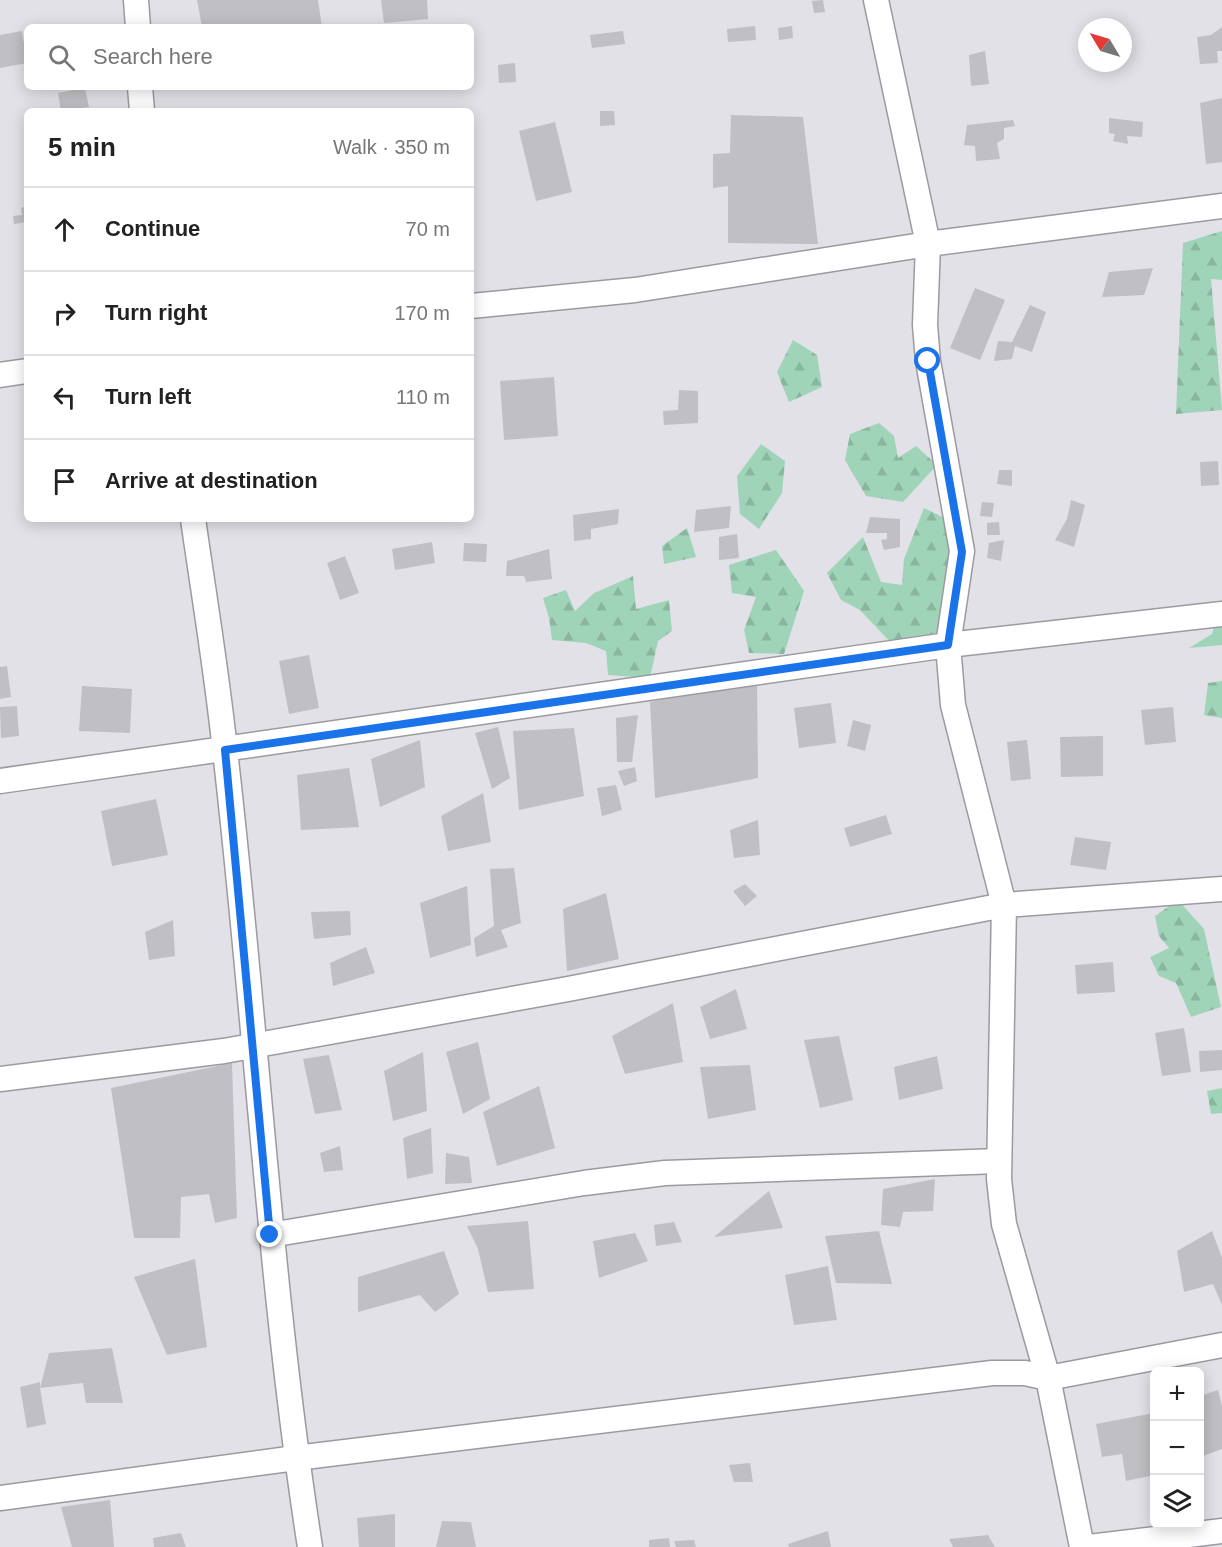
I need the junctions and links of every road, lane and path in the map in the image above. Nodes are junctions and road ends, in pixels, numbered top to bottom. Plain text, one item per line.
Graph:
1 (136, 0) edge
2 (876, 0) edge
3 (138, 24) edge
4 (140, 90) edge
5 (142, 108) edge
6 (1222, 206) edge
7 (928, 244) junction
8 (474, 306) edge
9 (24, 371) edge
10 (0, 375) edge
11 (193, 522) edge
12 (1222, 614) edge
13 (948, 645) junction
14 (225, 750) junction
15 (0, 780) edge
16 (1222, 889) edge
17 (1004, 905) junction
18 (253, 1044) junction
19 (0, 1079) edge
20 (999, 1161) junction
21 (270, 1235) junction
22 (1222, 1345) edge
23 (1048, 1378) junction
24 (297, 1458) junction
25 (0, 1498) edge
26 (1222, 1531) edge
27 (310, 1547) edge
28 (1082, 1547) edge
29 (1089, 1547) edge

1 - 3 street
2 - 7 street
4 - 5 street
6 - 7 street
7 - 8 street
7 - 13 street
9 - 10 street
11 - 14 street
12 - 13 street
13 - 14 street
13 - 17 street
14 - 15 street
14 - 18 street
16 - 17 street
17 - 18 street
17 - 20 street
18 - 19 street
18 - 21 street
20 - 21 street
20 - 23 street
21 - 24 street
22 - 23 street
23 - 24 street
23 - 28 street
24 - 25 street
24 - 27 street
26 - 29 street

